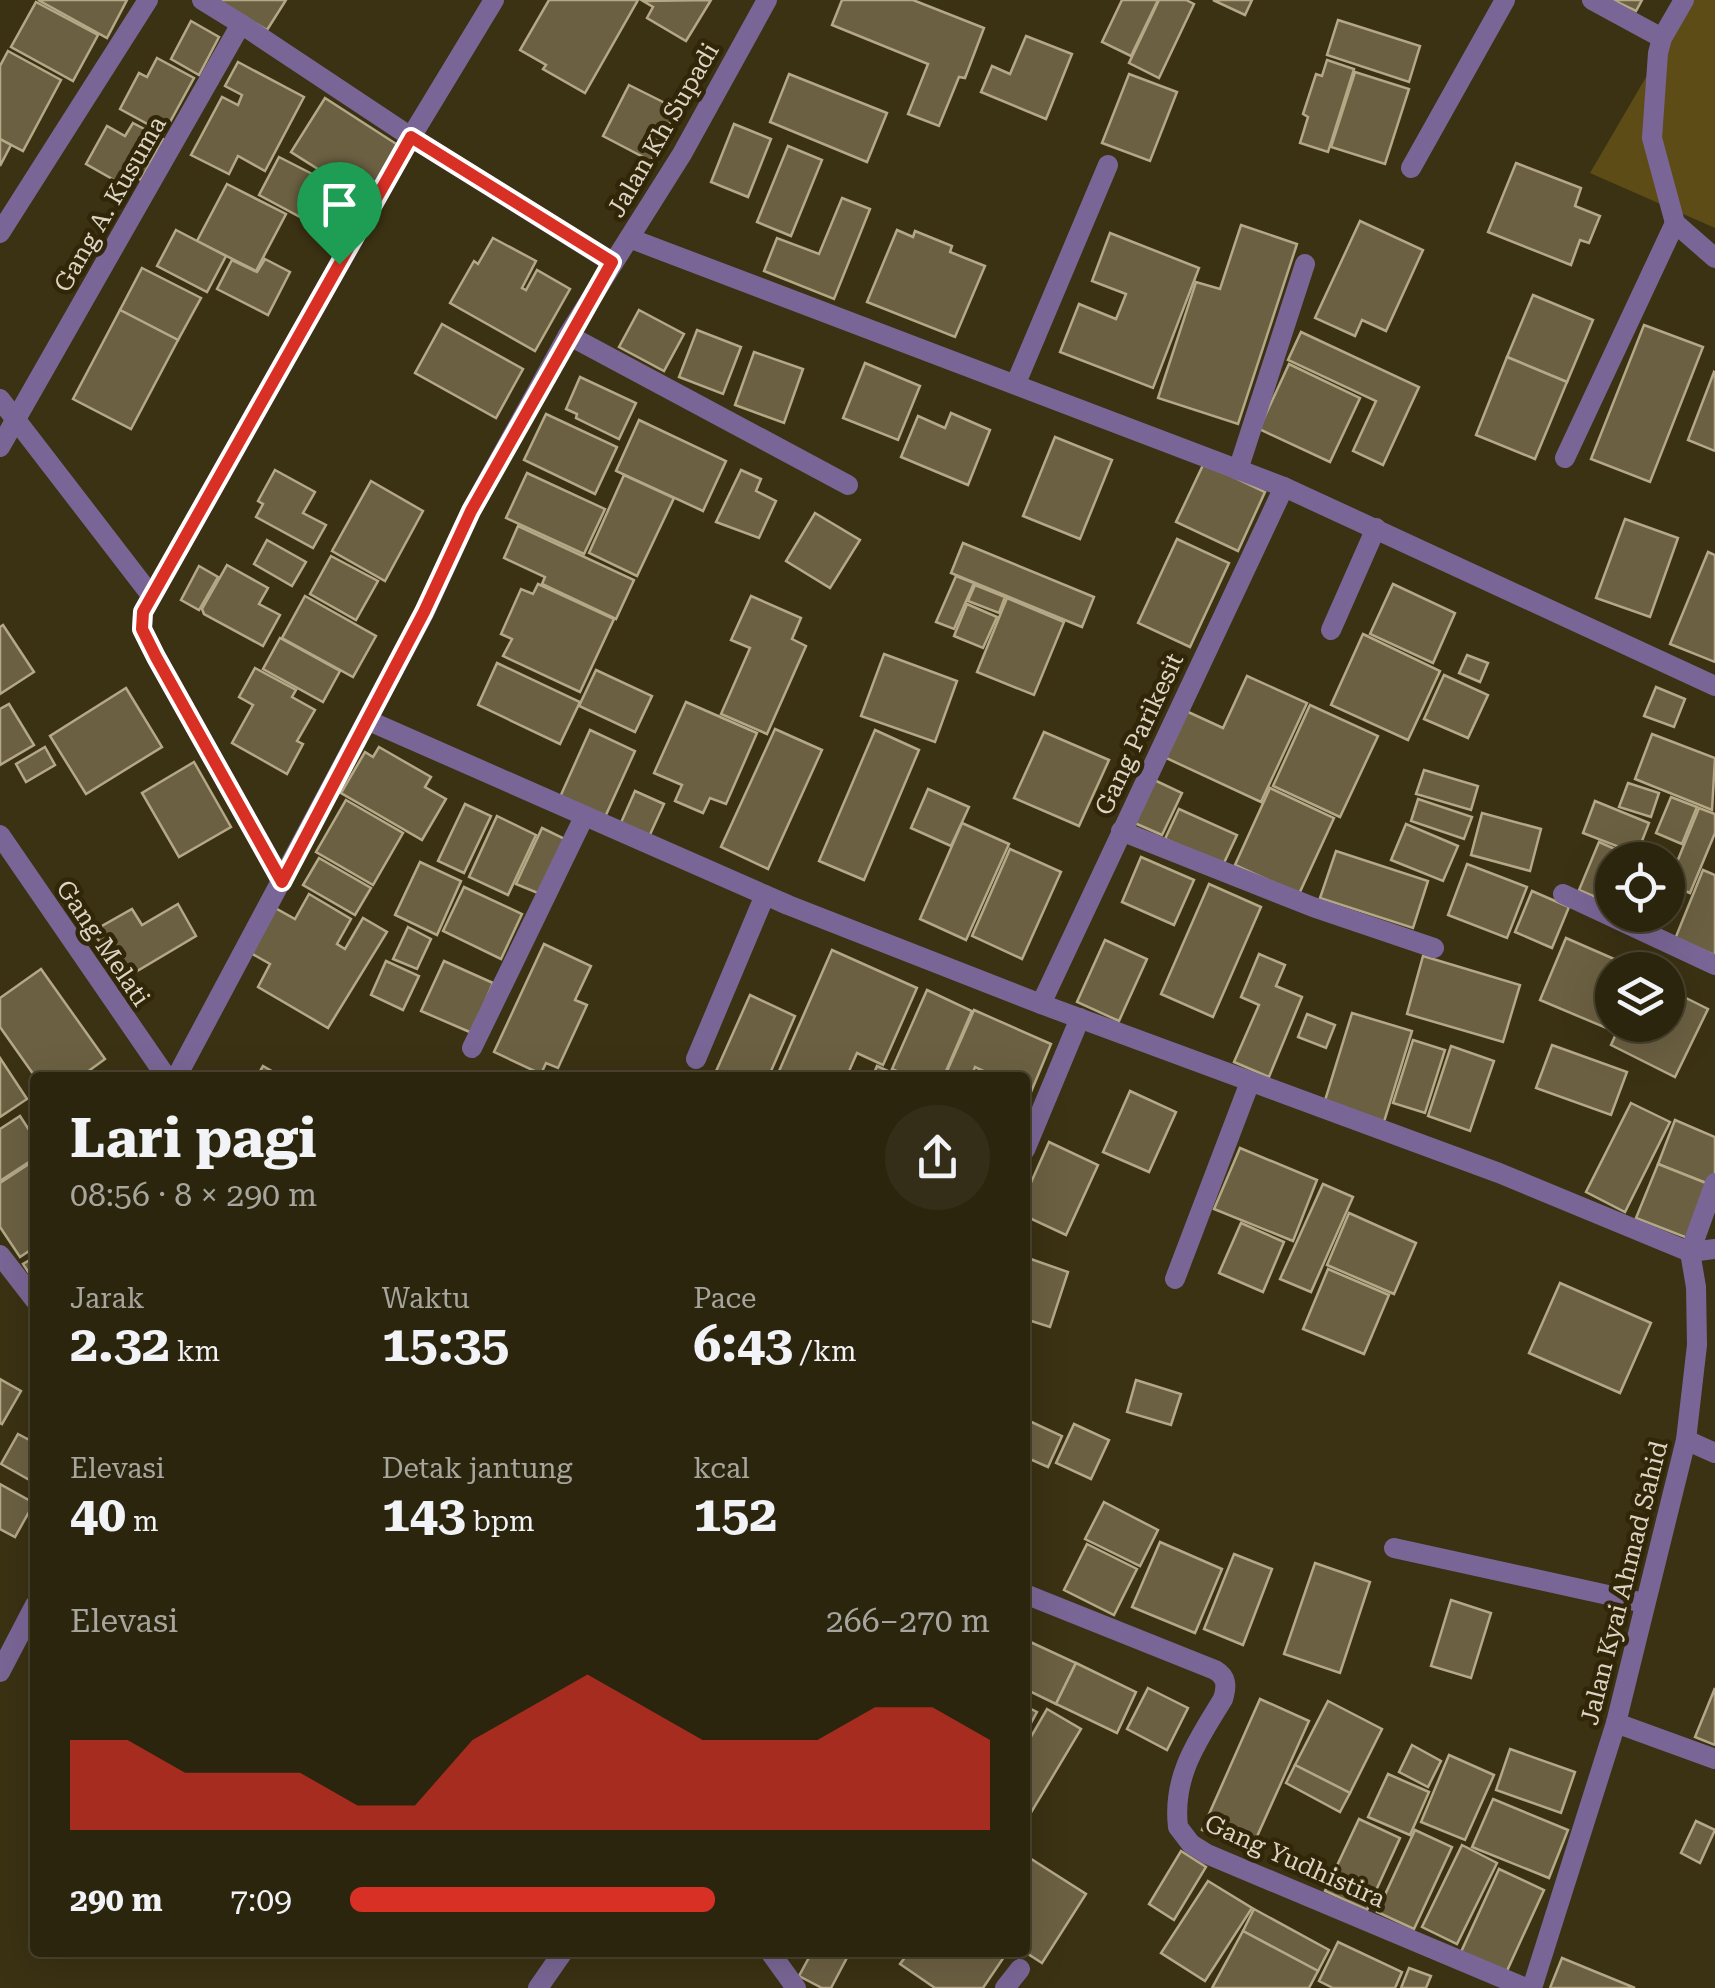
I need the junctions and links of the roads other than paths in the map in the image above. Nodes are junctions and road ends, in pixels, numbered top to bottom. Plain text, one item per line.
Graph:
1 (148, 0) edge
2 (202, 0) edge
3 (494, 0) edge
4 (767, 0) edge
5 (1505, 0) edge
6 (1592, 0) edge
7 (1684, 0) edge
8 (241, 24) junction
9 (1662, 38) junction
10 (411, 137) junction
11 (1108, 165) dead end
12 (1410, 168) dead end
13 (1674, 222) junction
14 (0, 233) edge
15 (629, 238) junction
16 (1715, 258) edge
17 (612, 262) junction
18 (1305, 264) dead end
19 (568, 335) junction
20 (1016, 383) junction
21 (0, 398) edge
22 (16, 418) junction
23 (0, 448) edge
24 (1564, 458) dead end
25 (1238, 470) junction
26 (848, 485) dead end
27 (1284, 487) junction
28 (1376, 528) junction
29 (150, 594) junction
30 (1332, 630) dead end
31 (1715, 686) edge
32 (367, 720) junction
33 (584, 817) junction
34 (1121, 831) junction
35 (0, 835) edge
36 (282, 882) junction
37 (1564, 894) dead end
38 (765, 895) junction
39 (1434, 948) dead end
40 (1715, 965) edge
41 (1041, 1004) junction
42 (1080, 1018) junction
43 (472, 1048) dead end
44 (696, 1059) dead end
45 (163, 1072) edge
46 (179, 1072) edge
47 (1250, 1082) junction
48 (1030, 1138) edge
49 (1715, 1183) edge
50 (1715, 1249) edge
51 (1690, 1252) junction
52 (0, 1255) edge
53 (1175, 1279) dead end
54 (30, 1294) edge
55 (1686, 1440) junction
56 (1715, 1453) edge
57 (1394, 1548) dead end
58 (1030, 1596) edge
59 (1644, 1603) junction
60 (30, 1615) edge
61 (0, 1672) edge
62 (1616, 1723) junction
63 (1715, 1759) edge
64 (560, 1957) edge
65 (774, 1957) edge
66 (1020, 1969) dead end
67 (538, 1988) edge
68 (796, 1988) edge
69 (1005, 1988) edge
70 (1529, 1988) edge

1 - 14 street
2 - 8 street
3 - 10 street
4 - 15 street, Jalan Kh Supadi
5 - 12 street
6 - 9 street
7 - 9 street
8 - 10 street
8 - 22 street, Gang A. Kusuma
9 - 13 street
10 - 17 street
10 - 29 street
11 - 20 street
13 - 16 street
13 - 24 street
15 - 17 street, Jalan Kh Supadi
15 - 20 street
17 - 19 street, Jalan Kh Supadi
18 - 25 street
19 - 26 street
19 - 32 street, Jalan Kh Supadi
20 - 25 street
21 - 22 street
22 - 23 street, Gang A. Kusuma
22 - 29 street
25 - 27 street
27 - 28 street
27 - 34 street, Gang Parikesit
28 - 30 street
28 - 31 street
29 - 36 street
32 - 33 street
32 - 36 street, Jalan Kh Supadi
33 - 38 street
33 - 43 street
34 - 39 street
34 - 41 street, Gang Parikesit
35 - 45 street, Gang Melati
36 - 46 street, Jalan Kh Supadi
37 - 40 street
38 - 41 street
38 - 44 street
41 - 42 street
42 - 47 street
42 - 48 street
47 - 51 street
47 - 53 street
49 - 51 street, Jalan Kyai Ahmad Sahid
50 - 51 street
51 - 55 street, Jalan Kyai Ahmad Sahid
52 - 54 street
55 - 56 street
55 - 59 street, Jalan Kyai Ahmad Sahid
57 - 59 street
58 - 70 street, Gang Yudhistira
59 - 62 street, Jalan Kyai Ahmad Sahid
60 - 61 street
62 - 63 street
62 - 70 street, Jalan Kyai Ahmad Sahid
64 - 67 street
65 - 68 street
66 - 69 street

